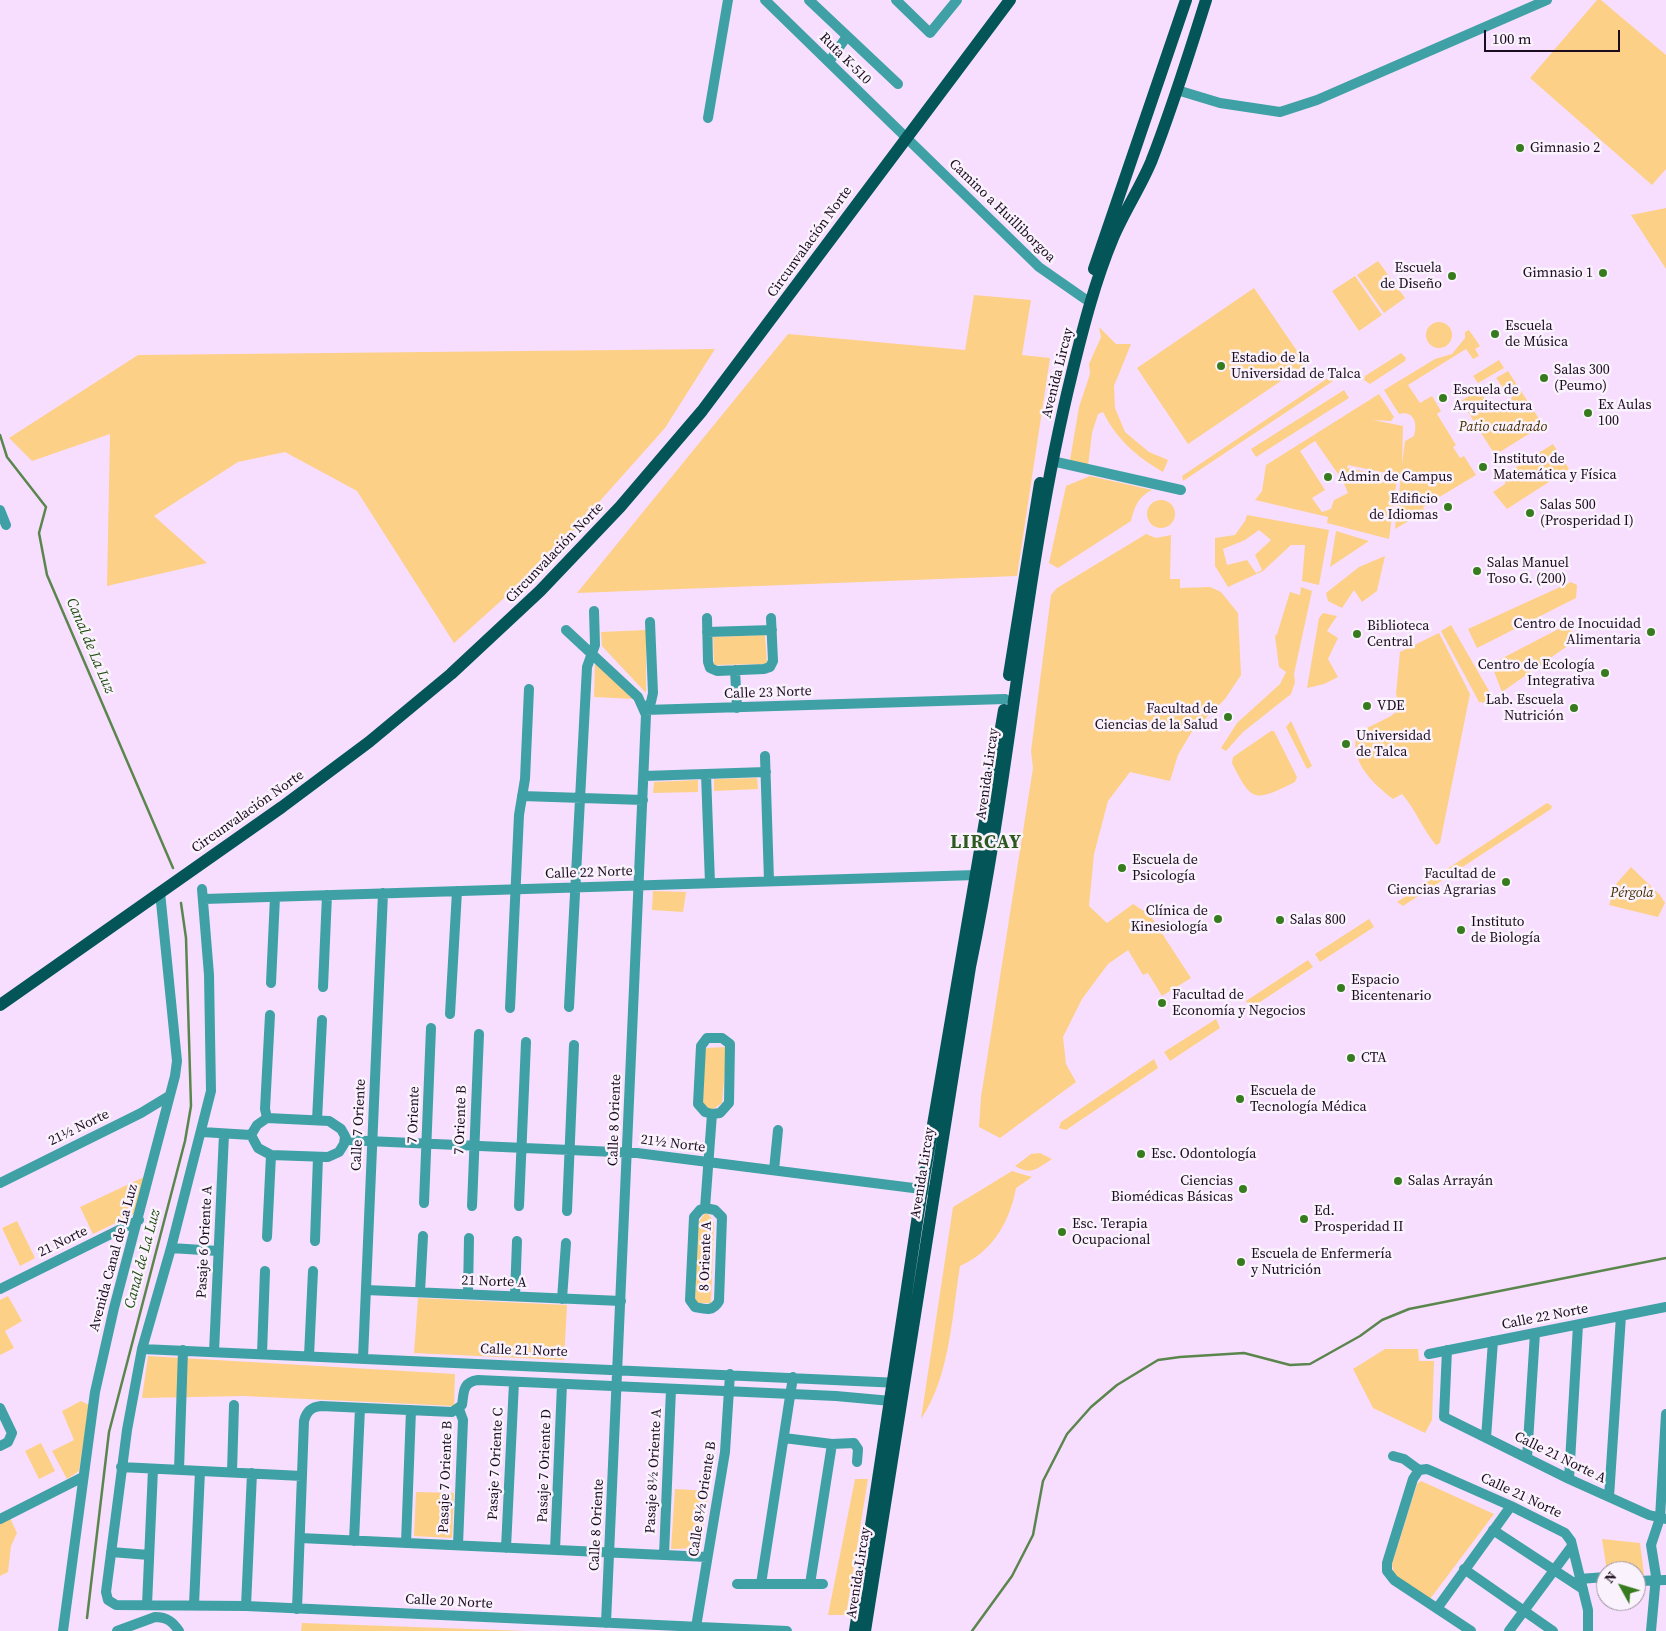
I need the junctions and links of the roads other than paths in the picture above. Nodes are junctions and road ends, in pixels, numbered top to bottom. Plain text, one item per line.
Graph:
1 (728, 0) edge
2 (765, 0) edge
3 (809, 0) edge
4 (896, 0) edge
5 (957, 0) edge
6 (1010, 0) edge
7 (1206, 0) edge
8 (1547, 0) edge
9 (1184, 4) edge
10 (847, 36) junction
11 (829, 62) junction
12 (898, 84) dead end
13 (1177, 90) junction
14 (708, 118) dead end
15 (905, 138) junction
16 (1084, 299) junction
17 (1052, 461) junction
18 (1181, 490) dead end
19 (0, 510) edge
20 (6, 525) dead end
21 (594, 611) dead end
22 (707, 618) dead end
23 (771, 618) dead end
24 (650, 622) dead end
25 (566, 630) dead end
26 (772, 630) junction
27 (707, 632) junction
28 (592, 654) junction
29 (735, 670) junction
30 (529, 689) dead end
31 (1005, 699) junction
32 (737, 708) junction
33 (645, 710) junction
34 (765, 756) dead end
35 (766, 772) junction
36 (706, 774) junction
37 (644, 776) junction
38 (522, 796) junction
39 (581, 798) junction
40 (643, 800) junction
41 (976, 875) junction
42 (769, 881) junction
43 (988, 881) junction
44 (710, 883) junction
45 (639, 885) junction
46 (576, 887) junction
47 (516, 889) junction
48 (457, 891) junction
49 (160, 892) junction
50 (383, 893) junction
51 (327, 895) junction
52 (275, 897) junction
53 (271, 983) dead end
54 (323, 987) dead end
55 (0, 1005) edge
56 (569, 1006) dead end
57 (510, 1008) dead end
58 (450, 1014) dead end
59 (270, 1015) dead end
60 (322, 1020) dead end
61 (431, 1028) dead end
62 (479, 1034) dead end
63 (526, 1042) dead end
64 (574, 1045) dead end
65 (170, 1096) junction
66 (712, 1114) junction
67 (268, 1118) junction
68 (317, 1120) junction
69 (778, 1130) dead end
70 (202, 1132) junction
71 (224, 1134) junction
72 (251, 1135) junction
73 (345, 1140) junction
74 (372, 1141) junction
75 (426, 1144) junction
76 (474, 1146) junction
77 (521, 1148) junction
78 (569, 1150) junction
79 (627, 1152) junction
80 (271, 1154) junction
81 (318, 1157) junction
82 (708, 1162) junction
83 (774, 1170) junction
84 (0, 1183) edge
85 (922, 1189) junction
86 (936, 1191) junction
87 (424, 1203) dead end
88 (472, 1206) dead end
89 (519, 1206) dead end
90 (706, 1208) junction
91 (567, 1211) dead end
92 (139, 1220) junction
93 (422, 1236) dead end
94 (267, 1237) dead end
95 (469, 1238) dead end
96 (316, 1241) dead end
97 (517, 1241) dead end
98 (566, 1243) dead end
99 (171, 1248) junction
100 (218, 1251) junction
101 (313, 1270) dead end
102 (265, 1271) dead end
103 (0, 1289) edge
104 (366, 1290) junction
105 (420, 1292) junction
106 (468, 1294) junction
107 (515, 1296) junction
108 (562, 1299) junction
109 (620, 1301) junction
110 (1666, 1307) edge
111 (1622, 1316) junction
112 (1578, 1324) junction
113 (1535, 1333) junction
114 (1493, 1341) junction
115 (142, 1349) junction
116 (183, 1350) junction
117 (1448, 1350) junction
118 (214, 1352) junction
119 (262, 1354) junction
120 (1430, 1354) dead end
121 (309, 1356) junction
122 (363, 1358) junction
123 (618, 1369) junction
124 (730, 1374) junction
125 (794, 1377) junction
126 (857, 1380) junction
127 (514, 1382) junction
128 (899, 1383) junction
129 (562, 1384) junction
130 (617, 1386) junction
131 (671, 1389) junction
132 (729, 1391) junction
133 (790, 1395) junction
134 (855, 1397) junction
135 (891, 1401) junction
136 (234, 1405) dead end
137 (0, 1408) edge
138 (360, 1408) junction
139 (460, 1409) junction
140 (411, 1410) junction
141 (1666, 1414) edge
142 (784, 1438) junction
143 (1486, 1438) junction
144 (832, 1444) junction
145 (0, 1446) edge
146 (1393, 1456) dead end
147 (1527, 1458) junction
148 (856, 1462) dead end
149 (121, 1467) junction
150 (153, 1469) junction
151 (179, 1470) junction
152 (1419, 1470) junction
153 (200, 1471) junction
154 (232, 1472) junction
155 (252, 1473) junction
156 (302, 1476) junction
157 (83, 1477) junction
158 (1569, 1479) junction
159 (1609, 1497) junction
160 (1511, 1506) junction
161 (1663, 1518) edge
162 (0, 1519) edge
163 (1493, 1530) junction
164 (300, 1538) junction
165 (354, 1541) junction
166 (406, 1543) junction
167 (458, 1546) junction
168 (1572, 1546) junction
169 (506, 1548) junction
170 (555, 1550) junction
171 (111, 1552) junction
172 (609, 1552) junction
173 (149, 1555) junction
174 (664, 1555) junction
175 (708, 1557) junction
176 (1464, 1569) junction
177 (1553, 1571) junction
178 (1596, 1580) edge
179 (1666, 1580) edge
180 (1646, 1582) edge
181 (1655, 1582) junction
182 (737, 1584) dead end
183 (760, 1584) junction
184 (810, 1584) junction
185 (823, 1584) dead end
186 (1581, 1584) junction
187 (147, 1605) junction
188 (194, 1605) junction
189 (246, 1606) junction
190 (1438, 1608) junction
191 (297, 1609) junction
192 (1524, 1611) junction
193 (606, 1623) junction
194 (696, 1627) junction
195 (63, 1631) edge
196 (117, 1631) edge
197 (179, 1631) edge
198 (787, 1631) edge
199 (854, 1631) edge
200 (865, 1631) edge
201 (1471, 1631) edge
202 (1509, 1631) edge
203 (1553, 1631) edge
204 (1588, 1631) edge
205 (1651, 1631) edge

1 - 14 street
2 - 11 street, Ruta K-510
3 - 10 street
4 - 5 street
6 - 15 main road, Circunvalación Norte
7 - 13 main road, Avenida Lircay
8 - 13 street
9 - 16 main road, Avenida Lircay
10 - 11 street
10 - 12 street
11 - 15 street, Ruta K-510
13 - 17 main road, Avenida Lircay
15 - 16 street, Camino a Huilliborgoa
15 - 49 main road, Circunvalación Norte
16 - 31 main road, Avenida Lircay
17 - 18 street
17 - 43 main road, Avenida Lircay
19 - 20 street
21 - 28 street
22 - 27 street
23 - 26 street
24 - 33 street, Calle 8 Oriente
25 - 28 street
26 - 27 street
26 - 29 street
27 - 29 street
28 - 33 street
28 - 39 street
29 - 32 street
30 - 38 street
31 - 32 street, Calle 23 Norte
31 - 41 main road, Avenida Lircay
32 - 33 street, Calle 23 Norte
33 - 37 street, Calle 8 Oriente
34 - 35 street
35 - 36 street
35 - 42 street
36 - 37 street
36 - 44 street
37 - 40 street, Calle 8 Oriente
38 - 39 street
38 - 47 street
39 - 40 street
39 - 46 street
40 - 45 street, Calle 8 Oriente
41 - 42 street, Calle 22 Norte
41 - 43 main road
41 - 85 main road, Avenida Lircay
42 - 44 street, Calle 22 Norte
43 - 86 main road, Avenida Lircay
44 - 45 street, Calle 22 Norte
45 - 46 street, Calle 22 Norte
45 - 79 street, Calle 8 Oriente
46 - 47 street, Calle 22 Norte
46 - 56 street
47 - 48 street, Calle 22 Norte
47 - 57 street
48 - 50 street, Calle 22 Norte
48 - 58 street
49 - 55 main road, Circunvalación Norte
49 - 65 street, Avenida Canal de La Luz
50 - 51 street, Calle 22 Norte
50 - 74 street, Calle 7 Oriente
51 - 52 street, Calle 22 Norte
51 - 54 street
52 - 53 street
52 - 70 street, Calle 22 Norte
59 - 67 street
60 - 68 street
61 - 75 street, 7 Oriente
62 - 76 street, 7 Oriente B
63 - 77 street
64 - 78 street
65 - 84 street, 21½ Norte
65 - 92 street, Avenida Canal de La Luz
66 - 66 street
66 - 82 street, 8 Oriente A
67 - 68 street
67 - 72 street
68 - 73 street
69 - 83 street
70 - 71 street
70 - 99 street
71 - 72 street
71 - 100 street, Pasaje 6 Oriente A
72 - 80 street
73 - 74 street, 21½ Norte
73 - 81 street
74 - 75 street, 21½ Norte
74 - 104 street, Calle 7 Oriente
75 - 76 street, 21½ Norte
75 - 87 street, 7 Oriente
76 - 77 street, 21½ Norte
76 - 88 street, 7 Oriente B
77 - 78 street, 21½ Norte
77 - 89 street
78 - 79 street, 21½ Norte
78 - 91 street
79 - 82 street, 21½ Norte
79 - 109 street, Calle 8 Oriente
80 - 81 street
80 - 94 street
81 - 96 street
82 - 83 street, 21½ Norte
82 - 90 street, 8 Oriente A
83 - 85 street, 21½ Norte
85 - 86 street, 21½ Norte
85 - 128 main road, Avenida Lircay
86 - 128 main road, Avenida Lircay
90 - 90 street, 8 Oriente A
92 - 103 street, 21 Norte
92 - 157 street, Avenida Canal de La Luz
93 - 105 street
95 - 106 street
97 - 107 street
98 - 108 street
99 - 100 street
99 - 115 street
100 - 118 street, Pasaje 6 Oriente A
101 - 121 street
102 - 119 street
104 - 105 street, 21 Norte A
104 - 122 street, Calle 7 Oriente
105 - 106 street, 21 Norte A
106 - 107 street, 21 Norte A
107 - 108 street, 21 Norte A
108 - 109 street, 21 Norte A
109 - 123 street, Calle 8 Oriente
110 - 111 street, Calle 22 Norte
111 - 112 street, Calle 22 Norte
111 - 159 street
112 - 113 street, Calle 22 Norte
112 - 158 street
113 - 114 street, Calle 22 Norte
113 - 147 street
114 - 117 street, Calle 22 Norte
114 - 143 street
115 - 116 street, Calle 21 Norte
115 - 149 street
116 - 118 street, Calle 21 Norte
116 - 151 street
117 - 120 street, Calle 22 Norte
117 - 143 street, Calle 21 Norte A
118 - 119 street, Calle 21 Norte
119 - 121 street, Calle 21 Norte
121 - 122 street, Calle 21 Norte
122 - 123 street, Calle 21 Norte
123 - 124 street, Calle 21 Norte
123 - 130 street, Calle 8 Oriente
124 - 125 street, Calle 21 Norte
124 - 132 street, Calle 8½ Oriente B
125 - 126 street, Calle 21 Norte
125 - 133 street
126 - 128 street, Calle 21 Norte
126 - 134 street
127 - 129 street
127 - 139 street
127 - 169 street, Pasaje 7 Oriente C
128 - 135 main road, Avenida Lircay
128 - 200 main road, Avenida Lircay
129 - 130 street
129 - 170 street, Pasaje 7 Oriente D
130 - 131 street
130 - 172 street, Calle 8 Oriente
131 - 132 street
131 - 174 street, Pasaje 8½ Oriente A
132 - 133 street
132 - 175 street, Calle 8½ Oriente B
133 - 134 street
133 - 142 street
134 - 135 street
135 - 199 main road, Avenida Lircay
136 - 154 street
137 - 145 street
138 - 140 street
138 - 156 street
138 - 165 street
139 - 140 street
139 - 167 street, Pasaje 7 Oriente B
140 - 166 street
141 - 161 street
142 - 144 street
142 - 183 street
143 - 147 street, Calle 21 Norte A
144 - 148 street
144 - 184 street
146 - 152 street, Calle 21 Norte
147 - 158 street, Calle 21 Norte A
149 - 150 street
149 - 171 street
150 - 151 street
150 - 173 street
151 - 153 street
152 - 160 street, Calle 21 Norte
152 - 190 street
153 - 154 street
153 - 188 street
154 - 155 street
155 - 156 street
155 - 189 street
156 - 164 street
157 - 162 street
157 - 195 street, Avenida Canal de La Luz
158 - 159 street, Calle 21 Norte A
159 - 161 street, Calle 21 Norte A
160 - 163 street
160 - 168 street, Calle 21 Norte
161 - 181 street
163 - 176 street
163 - 177 street
164 - 165 street
164 - 191 street
165 - 166 street
166 - 167 street
167 - 169 street
168 - 177 street
168 - 186 street, Calle 21 Norte
169 - 170 street
170 - 172 street
171 - 173 street
171 - 187 street, Calle 20 Norte
172 - 174 street
172 - 193 street, Calle 8 Oriente
173 - 187 street
174 - 175 street
175 - 194 street, Calle 8½ Oriente B
176 - 190 street
176 - 192 street
177 - 186 street
177 - 192 street
178 - 186 street
179 - 181 street
180 - 181 street
181 - 205 street
182 - 183 street
183 - 184 street
184 - 185 street
186 - 204 street, Calle 21 Norte
187 - 188 street, Calle 20 Norte
188 - 189 street, Calle 20 Norte
189 - 191 street, Calle 20 Norte
190 - 201 street
191 - 193 street, Calle 20 Norte
192 - 202 street
192 - 203 street
193 - 194 street, Calle 20 Norte
194 - 198 street, Calle 20 Norte
196 - 197 street

